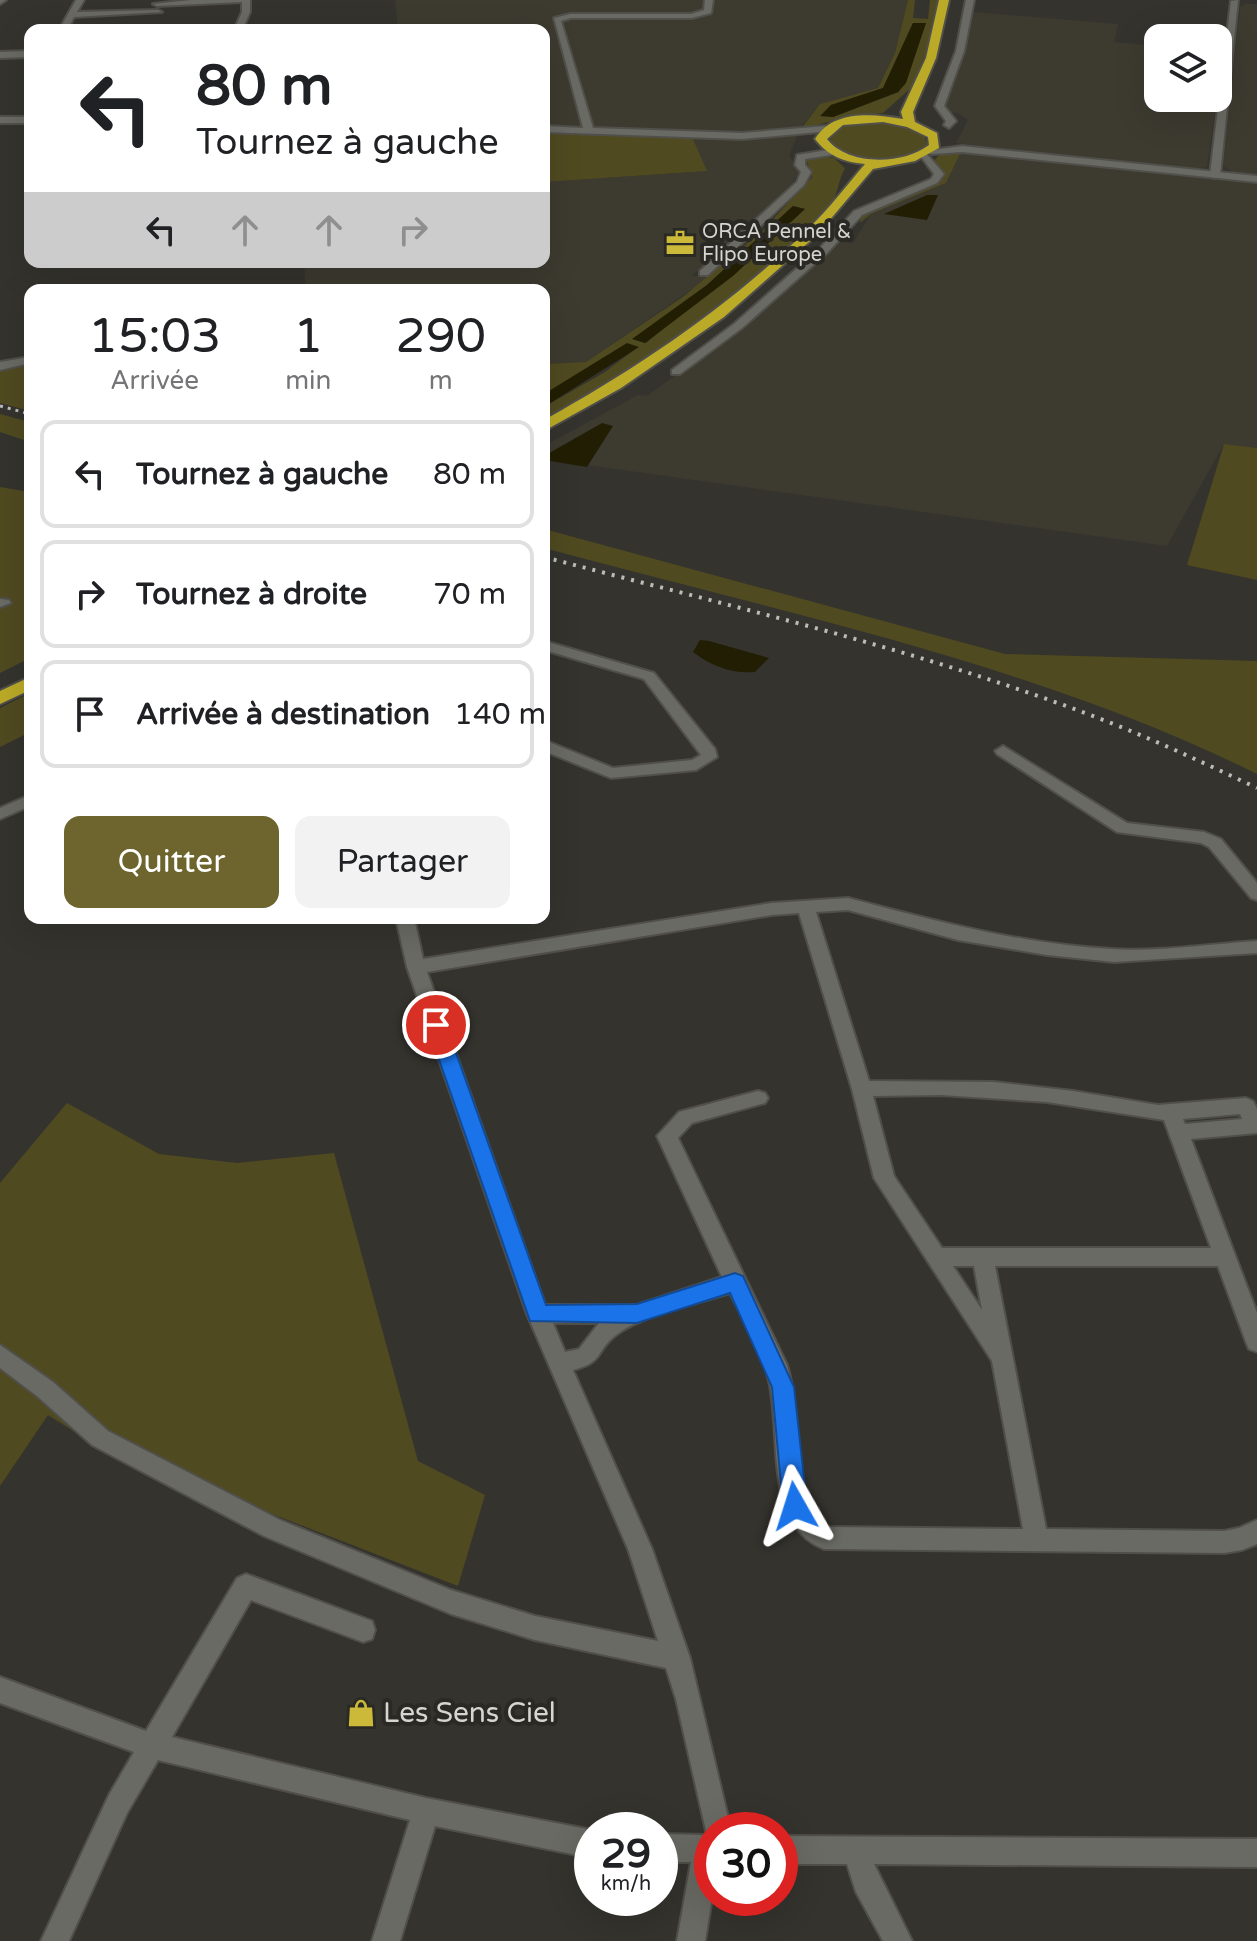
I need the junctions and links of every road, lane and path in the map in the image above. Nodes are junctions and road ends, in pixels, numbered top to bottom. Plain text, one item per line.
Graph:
1 (80, 0) edge
2 (243, 0) edge
3 (709, 0) edge
4 (944, 0) edge
5 (970, 0) edge
6 (1222, 0) edge
7 (1240, 2) edge
8 (157, 5) edge
9 (74, 15) junction
10 (67, 24) edge
11 (241, 24) edge
12 (24, 54) edge
13 (0, 55) edge
14 (919, 83) junction
15 (897, 99) dead end
16 (889, 109) dead end
17 (871, 119) junction
18 (0, 120) edge
19 (24, 120) edge
20 (949, 125) junction
21 (916, 126) junction
22 (550, 129) edge
23 (589, 131) junction
24 (823, 137) junction
25 (931, 146) junction
26 (834, 152) junction
27 (800, 157) junction
28 (848, 157) junction
29 (898, 161) junction
30 (878, 162) junction
31 (1215, 175) junction
32 (1257, 179) edge
33 (920, 185) junction
34 (839, 204) junction
35 (704, 273) dead end
36 (24, 361) edge
37 (0, 366) edge
38 (676, 372) dead end
39 (550, 422) edge
40 (550, 647) edge
41 (24, 677) edge
42 (0, 686) edge
43 (24, 686) edge
44 (0, 698) edge
45 (550, 748) edge
46 (1003, 751) dead end
47 (24, 803) edge
48 (0, 814) edge
49 (1257, 894) edge
50 (805, 905) junction
51 (406, 924) edge
52 (1257, 947) edge
53 (416, 967) junction
54 (862, 1089) junction
55 (758, 1098) dead end
56 (1171, 1112) junction
57 (1178, 1132) junction
58 (938, 1257) junction
59 (983, 1257) junction
60 (1223, 1257) junction
61 (735, 1282) junction
62 (538, 1314) junction
63 (637, 1314) junction
64 (1257, 1342) edge
65 (0, 1355) edge
66 (1002, 1358) junction
67 (559, 1363) junction
68 (1257, 1531) edge
69 (1037, 1542) junction
70 (363, 1630) dead end
71 (677, 1658) junction
72 (0, 1690) edge
73 (150, 1745) junction
74 (426, 1811) junction
75 (706, 1812) edge
76 (574, 1840) edge
77 (798, 1850) edge
78 (856, 1851) junction
79 (1257, 1853) edge
80 (696, 1916) edge
81 (55, 1941) edge
82 (386, 1941) edge
83 (691, 1941) edge
84 (898, 1941) edge

1 - 9 street
2 - 8 street
2 - 11 street
3 - 23 street
4 - 14 highway
5 - 20 street
6 - 7 street
7 - 31 street
8 - 9 street
9 - 10 street
12 - 13 street
14 - 15 highway
14 - 21 highway
16 - 17 highway
17 - 21 highway
17 - 24 highway
18 - 19 street
20 - 21 street
20 - 25 street
21 - 25 highway
22 - 23 street
23 - 24 street
24 - 26 highway
24 - 27 street
25 - 29 highway
25 - 31 main road
25 - 33 street
26 - 27 street
26 - 28 highway
27 - 35 street
28 - 30 highway
28 - 34 highway
29 - 30 highway
29 - 33 street
30 - 34 highway
31 - 32 main road
33 - 38 street
34 - 39 highway
36 - 37 street
40 - 45 street
41 - 42 highway
43 - 44 highway
46 - 49 street
47 - 48 street
50 - 52 street
50 - 53 street
50 - 54 street
51 - 53 street
53 - 62 street
54 - 56 street
54 - 58 street
55 - 61 street
56 - 57 street
56 - 57 street
57 - 60 street
58 - 59 street
58 - 66 street
59 - 60 street
59 - 66 street
60 - 64 street
61 - 63 street
61 - 69 street
62 - 63 street
62 - 67 street
63 - 67 street
65 - 71 street
66 - 69 street
67 - 71 street
68 - 69 street
70 - 73 street
71 - 75 street
72 - 73 street
73 - 74 street
73 - 81 street
74 - 76 street
74 - 82 street
77 - 78 street
78 - 79 street
78 - 84 street
80 - 83 street

